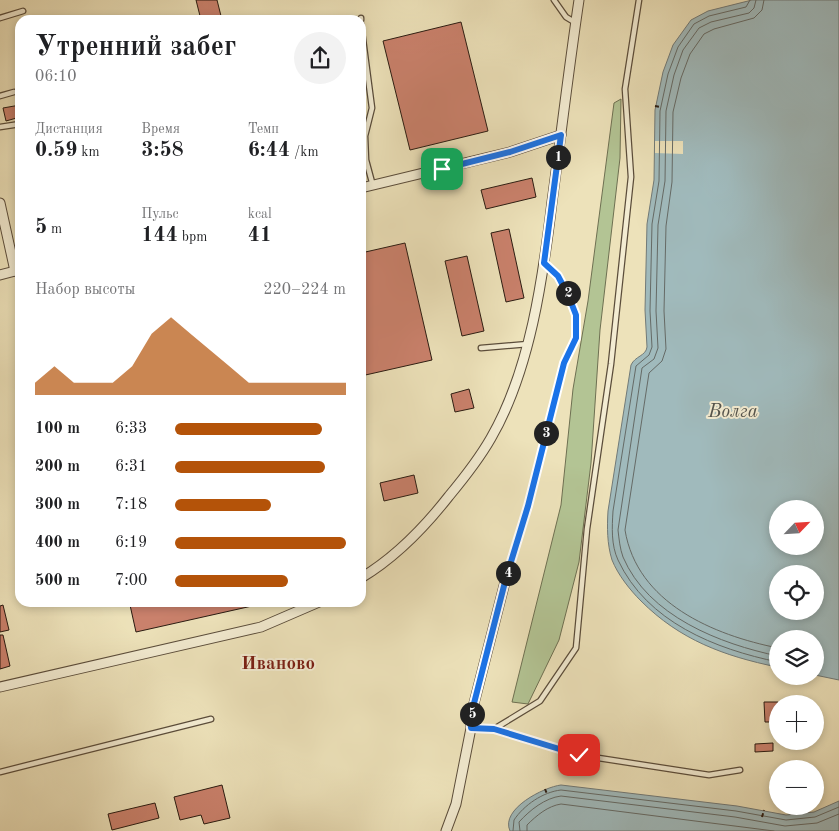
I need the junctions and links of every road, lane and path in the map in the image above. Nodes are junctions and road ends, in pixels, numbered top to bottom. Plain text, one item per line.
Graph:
1 (554, 0) edge
2 (579, 0) edge
3 (639, 0) edge
4 (23, 11) dead end
5 (0, 18) edge
6 (576, 23) junction
7 (366, 62) edge
8 (14, 92) dead end
9 (0, 96) edge
10 (656, 106) dead end
11 (661, 107) dead end
12 (15, 125) edge
13 (0, 127) edge
14 (366, 132) edge
15 (561, 135) junction
16 (366, 160) edge
17 (373, 186) junction
18 (366, 187) edge
19 (0, 203) edge
20 (15, 259) edge
21 (544, 263) junction
22 (15, 271) edge
23 (0, 274) edge
24 (528, 344) junction
25 (482, 348) dead end
26 (366, 574) edge
27 (506, 578) joint
28 (308, 607) edge
29 (0, 687) edge
30 (211, 719) dead end
31 (471, 728) junction
32 (494, 729) junction
33 (740, 770) dead end
34 (0, 772) edge
35 (545, 789) dead end
36 (547, 794) dead end
37 (764, 810) dead end
38 (762, 817) dead end
39 (446, 831) edge

1 - 6 lane
2 - 6 street
3 - 32 lane
4 - 5 lane
6 - 15 street
7 - 14 lane
8 - 9 lane
10 - 11 path
12 - 13 lane
15 - 17 street
15 - 21 street
16 - 17 lane
17 - 18 street
19 - 20 street
21 - 24 street
21 - 27 path
22 - 23 street
24 - 25 lane
24 - 26 street
27 - 31 street
28 - 29 street
30 - 34 lane
31 - 32 lane
31 - 39 street
32 - 33 lane
35 - 36 path
37 - 38 path

